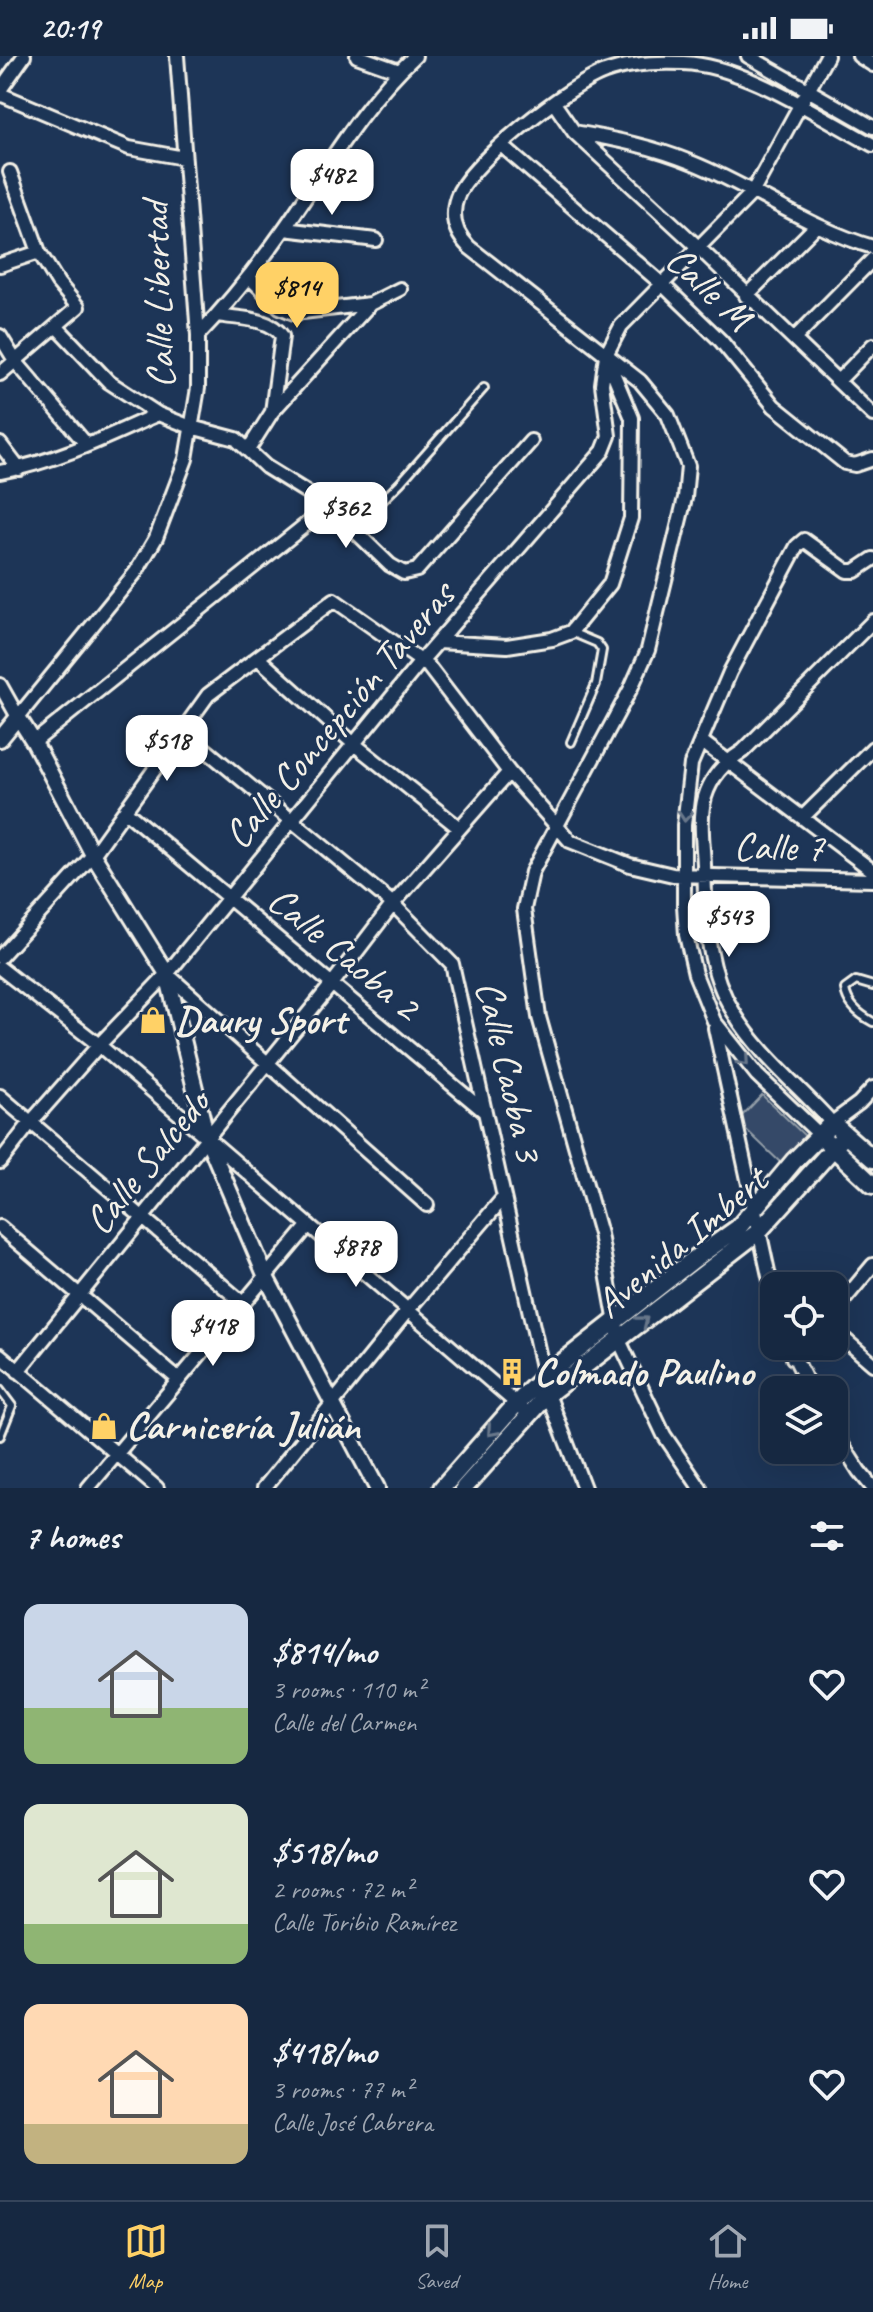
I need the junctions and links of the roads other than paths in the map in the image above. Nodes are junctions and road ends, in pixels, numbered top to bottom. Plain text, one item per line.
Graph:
1 (24, 56) edge
2 (177, 56) edge
3 (357, 56) edge
4 (415, 56) edge
5 (748, 56) edge
6 (827, 56) edge
7 (859, 56) edge
8 (873, 65) edge
9 (399, 71) junction
10 (809, 90) junction
11 (0, 92) edge
12 (554, 103) junction
13 (801, 106) junction
14 (873, 127) edge
15 (574, 132) junction
16 (501, 145) junction
17 (873, 145) edge
18 (184, 158) junction
19 (10, 172) dead end
20 (752, 193) junction
21 (816, 226) junction
22 (284, 229) junction
23 (376, 240) dead end
24 (873, 247) edge
25 (699, 248) junction
26 (39, 252) junction
27 (873, 259) edge
28 (0, 265) edge
29 (249, 277) junction
30 (662, 284) junction
31 (400, 289) dead end
32 (746, 296) junction
33 (370, 304) junction
34 (218, 315) junction
35 (56, 326) junction
36 (198, 335) junction
37 (0, 336) edge
38 (794, 339) junction
39 (873, 345) edge
40 (606, 355) junction
41 (16, 362) junction
42 (0, 374) edge
43 (838, 381) junction
44 (484, 388) dead end
45 (272, 412) junction
46 (158, 414) junction
47 (873, 415) edge
48 (191, 427) junction
49 (531, 441) dead end
50 (0, 444) edge
51 (87, 445) junction
52 (248, 450) junction
53 (873, 459) edge
54 (19, 469) junction
55 (0, 472) edge
56 (329, 506) junction
57 (352, 531) junction
58 (873, 559) edge
59 (873, 621) edge
60 (571, 632) junction
61 (438, 642) junction
62 (258, 658) junction
63 (422, 660) junction
64 (0, 685) edge
65 (18, 717) junction
66 (183, 731) junction
67 (0, 739) edge
68 (701, 741) junction
69 (34, 742) junction
70 (571, 742) dead end
71 (354, 744) junction
72 (873, 748) edge
73 (728, 760) junction
74 (509, 772) junction
75 (125, 811) junction
76 (803, 817) junction
77 (291, 821) junction
78 (458, 827) junction
79 (555, 828) junction
80 (93, 855) junction
81 (873, 871) edge
82 (685, 876) junction
83 (704, 878) junction
84 (873, 880) edge
85 (229, 898) junction
86 (393, 904) junction
87 (0, 957) edge
88 (0, 968) edge
89 (167, 974) junction
90 (332, 984) junction
91 (873, 986) edge
92 (714, 1021) junction
93 (873, 1022) edge
94 (99, 1045) junction
95 (268, 1063) junction
96 (873, 1088) edge
97 (0, 1096) edge
98 (485, 1112) junction
99 (31, 1122) junction
100 (839, 1129) junction
101 (820, 1135) junction
102 (207, 1138) junction
103 (833, 1148) junction
104 (873, 1159) edge
105 (0, 1162) edge
106 (873, 1185) edge
107 (504, 1197) junction
108 (427, 1205) dead end
109 (756, 1210) junction
110 (143, 1218) junction
111 (309, 1225) junction
112 (0, 1227) edge
113 (758, 1232) junction
114 (873, 1265) edge
115 (768, 1272) edge
116 (266, 1277) junction
117 (80, 1295) junction
118 (848, 1295) edge
119 (244, 1304) junction
120 (408, 1310) junction
121 (615, 1322) junction
122 (619, 1340) junction
123 (848, 1342) edge
124 (0, 1355) edge
125 (873, 1364) edge
126 (18, 1371) junction
127 (545, 1376) junction
128 (179, 1380) junction
129 (0, 1390) edge
130 (548, 1394) junction
131 (334, 1403) junction
132 (523, 1408) junction
133 (0, 1436) edge
134 (116, 1453) junction
135 (848, 1454) edge
136 (470, 1486) edge
137 (91, 1487) edge
138 (157, 1488) edge
139 (264, 1488) edge
140 (377, 1488) edge
141 (442, 1488) edge
142 (584, 1488) edge
143 (700, 1488) edge
144 (873, 1488) edge

1 - 11 street
2 - 18 street, Calle Libertad
3 - 9 street
4 - 9 street
5 - 10 street
6 - 10 street, Calle Concepción Taveras
7 - 8 street
9 - 22 street
10 - 13 street, Calle Concepción Taveras
10 - 14 street
11 - 18 street
12 - 13 street
12 - 15 street
12 - 16 street
13 - 17 street
13 - 20 street, Calle Concepción Taveras
15 - 20 street
15 - 25 street
16 - 30 street, Calle M
16 - 40 street
18 - 36 street, Calle Libertad
19 - 26 street
20 - 21 street
20 - 25 street, Calle Concepción Taveras
21 - 24 street
21 - 32 street
22 - 23 street
22 - 29 street
25 - 30 street, Calle Concepción Taveras
25 - 32 street
26 - 28 street
26 - 35 street
27 - 38 street
29 - 33 street
29 - 34 street
30 - 40 street, Calle Concepción Taveras
30 - 53 street, Calle M
31 - 33 street
32 - 38 street
33 - 45 street
34 - 36 street
34 - 45 street
35 - 41 street
35 - 46 street
36 - 48 street, Calle Libertad
37 - 41 street
38 - 43 street
39 - 43 street
40 - 60 street
40 - 61 street, Calle Concepción Taveras
40 - 79 street
41 - 42 street
41 - 51 street
43 - 47 street
44 - 57 lane
45 - 52 street
46 - 48 street
46 - 51 street
48 - 52 street
48 - 65 street, Calle Libertad
49 - 57 street
50 - 54 street
51 - 54 street
52 - 56 street
54 - 55 street
56 - 57 street
56 - 69 street
58 - 68 street
59 - 73 street
60 - 61 street
60 - 70 lane
61 - 63 street, Calle Concepción Taveras
62 - 63 street, Calle 7
62 - 66 street
62 - 71 street
63 - 71 street, Calle Concepción Taveras
63 - 74 street, Calle 7
64 - 65 street
65 - 67 street
65 - 69 street
66 - 75 street
66 - 77 street, Calle Caoba 3
68 - 73 street
68 -> 82 street
69 - 80 street
71 - 77 street, Calle Concepción Taveras
71 - 78 street
72 - 76 street
73 - 76 street
73 - 83 street
74 - 78 street, Calle Salcedo
74 - 79 street, Calle 7
75 - 80 street
75 - 85 street, Calle Caoba 2
76 - 81 street
77 - 85 street, Calle Concepción Taveras
77 - 86 street, Calle Caoba 3
78 - 86 street, Calle Salcedo
79 - 82 street, Calle 7
79 - 121 street
80 - 87 street
80 - 89 street
82 - 83 street, Calle 7
82 - 92 street
83 - 84 street, Calle 7
83 - 100 street
85 - 89 street, Calle Concepción Taveras
85 - 90 street, Calle Caoba 2
86 - 90 street, Calle Salcedo
86 - 98 street, Calle Caoba 3
88 - 94 street
89 - 94 street, Calle Concepción Taveras
89 - 95 street
89 - 102 street
90 - 95 street, Calle Salcedo
90 - 98 street, Calle Caoba 2
91 - 93 lane
92 -> 101 street
92 - 109 street
94 - 99 street, Calle Concepción Taveras
94 - 102 street
95 - 102 street, Calle Salcedo
95 - 108 street
96 - 100 street, Avenida Imbert
97 - 99 street
98 - 107 street, Calle Caoba 3
99 - 105 street, Calle Concepción Taveras
99 - 110 street
100 - 101 main road, Avenida Imbert
100 - 103 main road, Avenida Imbert
100 - 104 main road
101 - 103 main road
101 - 109 main road, Avenida Imbert
102 - 110 street, Calle Salcedo
102 - 111 street
102 - 116 street
103 - 106 main road
103 - 113 main road, Avenida Imbert
107 - 120 street
107 - 127 street, Calle Caoba 3
109 - 113 street
109 - 121 main road, Avenida Imbert
110 - 117 street, Calle Salcedo
110 - 119 street
111 - 116 street
111 - 120 street
112 - 117 street
113 - 115 street
122 -> 113 main road, Avenida Imbert
114 - 118 street
116 - 119 street
116 - 131 street
117 - 126 street, Calle Salcedo
117 - 128 street
119 - 128 street
120 - 131 street
120 - 132 street
121 - 122 street
121 - 127 main road, Avenida Imbert
122 - 130 main road, Avenida Imbert
122 - 143 street
123 - 125 street
124 - 126 street
126 - 134 street
127 - 130 street, Calle Caoba 3
127 - 132 main road, Avenida Imbert
128 - 134 street
129 - 133 lane
130 - 132 main road, Avenida Imbert
130 - 142 street, Calle Caoba 3
131 - 139 street
131 - 140 street
132 - 136 main road, Avenida Imbert
132 -> 141 main road, Avenida Imbert
134 - 137 street
134 - 138 street
135 - 144 street

